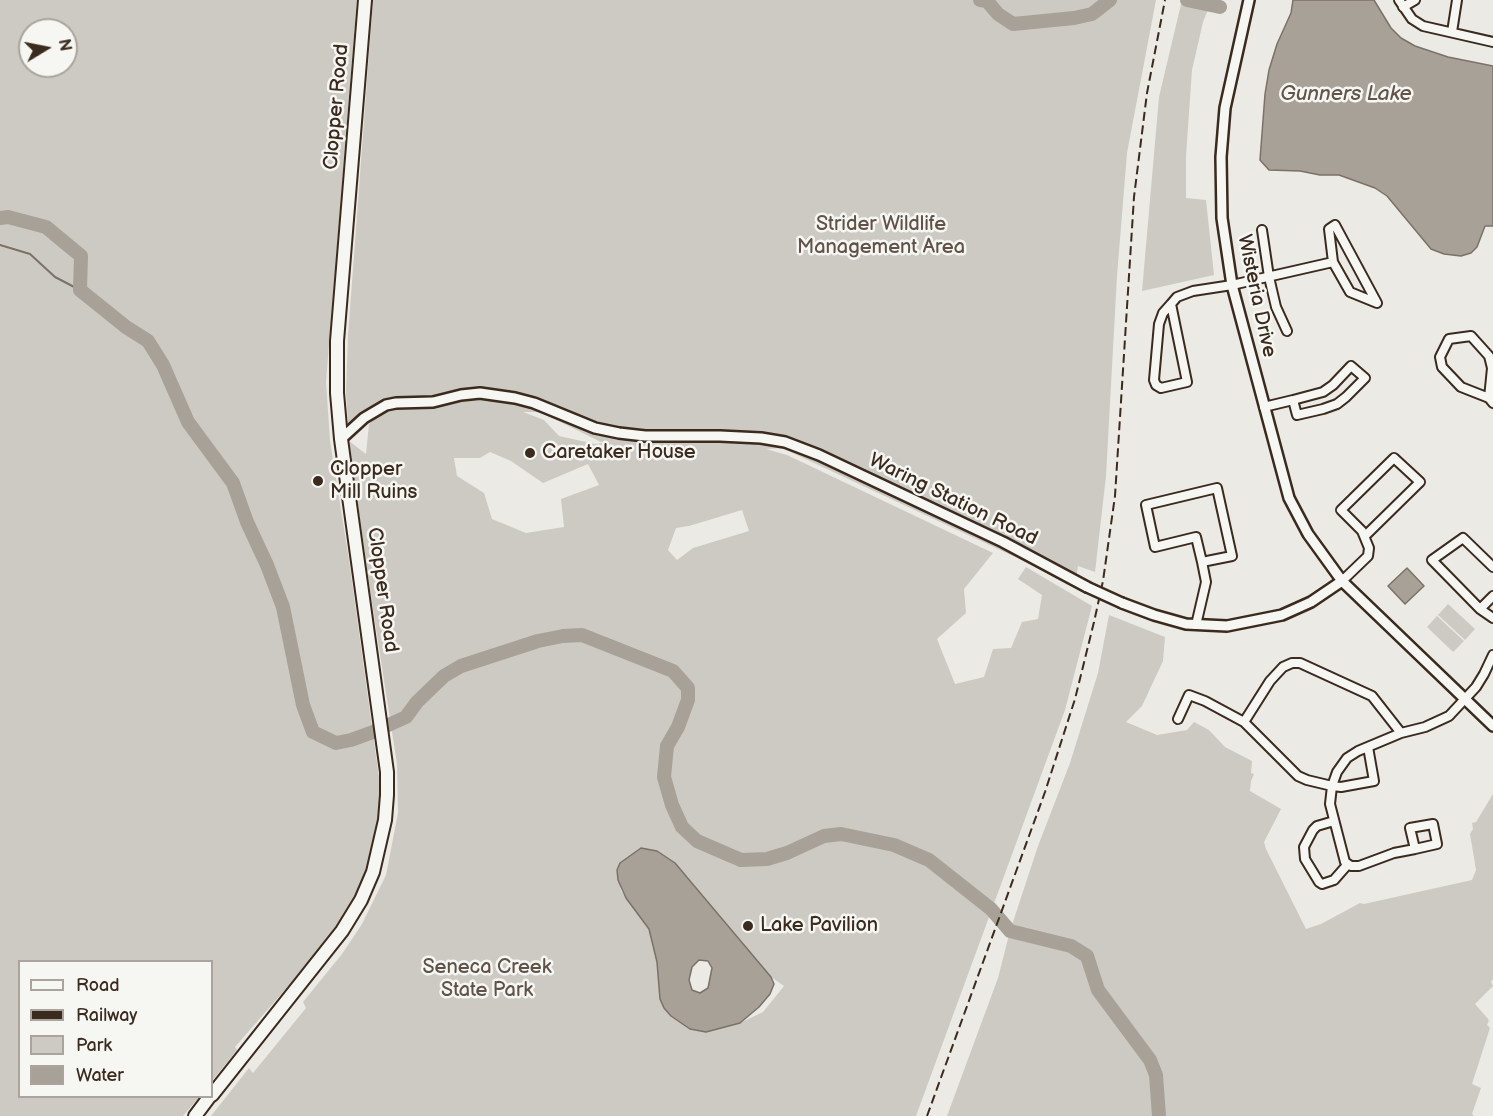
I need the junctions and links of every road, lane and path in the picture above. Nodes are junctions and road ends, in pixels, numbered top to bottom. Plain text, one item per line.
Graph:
1 (365, 0) edge
2 (1249, 0) edge
3 (1414, 0) edge
4 (1457, 0) edge
5 (1401, 3) edge
6 (1452, 32) junction
7 (1493, 42) edge
8 (1262, 230) dead end
9 (1333, 262) junction
10 (1269, 277) junction
11 (1232, 285) junction
12 (1171, 304) junction
13 (1287, 331) dead end
14 (1293, 400) junction
15 (1491, 400) edge
16 (1264, 407) junction
17 (341, 439) junction
18 (1365, 536) junction
19 (1202, 562) junction
20 (1493, 567) edge
21 (1342, 581) junction
22 (1493, 596) edge
23 (1480, 609) junction
24 (1493, 618) edge
25 (1196, 625) junction
26 (1493, 655) edge
27 (1465, 700) junction
28 (1178, 719) dead end
29 (1244, 722) junction
30 (1493, 726) edge
31 (1401, 733) junction
32 (1368, 747) junction
33 (1332, 786) junction
34 (1334, 821) junction
35 (1415, 849) dead end
36 (1348, 864) junction
37 (213, 1093) edge
38 (209, 1098) edge
39 (195, 1116) edge

1 - 17 main road, Clopper Road
2 - 11 street, Wisteria Drive
3 - 5 street
4 - 6 street
5 - 6 street
6 - 7 street
8 - 10 street
9 - 9 street
9 - 10 street
10 - 11 street
10 - 13 street
11 - 12 street
11 - 16 street, Wisteria Drive
12 - 12 street
14 - 14 street
14 - 16 street
15 - 15 street
16 - 21 street, Wisteria Drive
17 - 25 street, Waring Station Road, bridge
17 - 37 main road, Clopper Road
18 - 18 street
18 - 21 street
19 - 19 street
19 - 25 street
20 - 23 street
21 - 25 street, Waring Station Road
21 - 27 street
22 - 23 street
23 - 24 street
26 - 27 street
27 - 30 street
27 - 31 street
28 - 29 street
29 - 31 street
29 - 33 street
31 - 32 street
32 - 33 street
32 - 33 street
33 - 34 street
34 - 36 street
34 - 36 street
35 - 36 street
38 - 39 main road, Clopper Road

